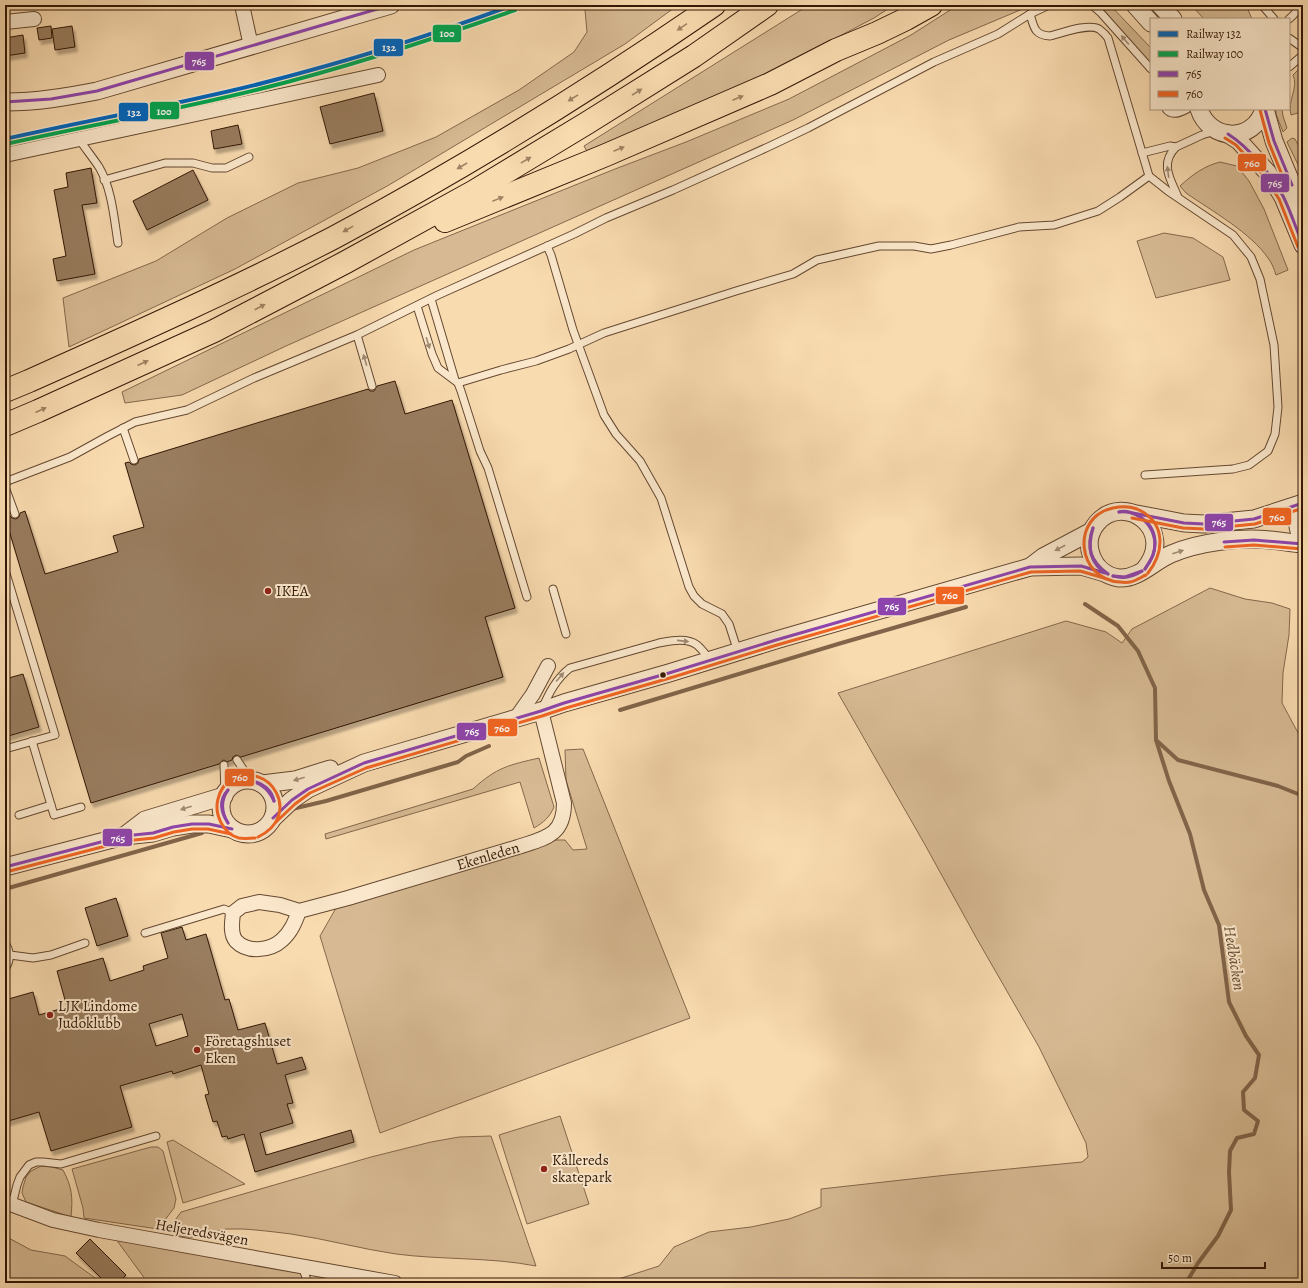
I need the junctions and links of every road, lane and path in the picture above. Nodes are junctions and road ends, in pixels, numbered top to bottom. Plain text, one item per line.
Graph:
1 (242, 5) edge
2 (391, 5) edge
3 (714, 5) edge
4 (767, 5) edge
5 (911, 5) edge
6 (931, 5) edge
7 (1049, 5) edge
8 (1092, 5) edge
9 (1135, 5) edge
10 (1160, 5) edge
11 (1262, 5) edge
12 (1299, 5) edge
13 (1030, 14) junction
14 (1172, 18) edge
15 (1273, 18) edge
16 (1290, 18) edge
17 (34, 19) dead end
18 (5, 22) edge
19 (1150, 22) edge
20 (1290, 40) edge
21 (251, 46) junction
22 (845, 46) junction
23 (1303, 48) edge
24 (1303, 55) edge
25 (1290, 66) edge
26 (1150, 68) edge
27 (378, 75) dead end
28 (5, 102) edge
29 (1167, 110) edge
30 (1185, 110) edge
31 (1199, 110) edge
32 (1264, 110) edge
33 (1265, 110) edge
34 (1222, 133) junction
35 (79, 139) junction
36 (1176, 147) junction
37 (1142, 153) junction
38 (5, 155) edge
39 (249, 157) dead end
40 (1149, 176) junction
41 (104, 180) junction
42 (1178, 197) junction
43 (1303, 211) edge
44 (118, 243) dead end
45 (1303, 245) edge
46 (547, 246) junction
47 (346, 262) junction
48 (431, 299) junction
49 (417, 306) junction
50 (357, 335) junction
51 (579, 346) junction
52 (456, 382) junction
53 (372, 386) dead end
54 (5, 391) edge
55 (5, 424) edge
56 (123, 428) junction
57 (134, 460) dead end
58 (1145, 475) dead end
59 (5, 482) edge
60 (5, 487) edge
61 (1303, 504) edge
62 (1133, 513) junction
63 (15, 514) dead end
64 (1092, 531) junction
65 (1303, 540) edge
66 (1303, 544) edge
67 (1030, 567) junction
68 (5, 570) edge
69 (1144, 570) junction
70 (1105, 573) junction
71 (553, 589) dead end
72 (527, 597) dead end
73 (566, 634) dead end
74 (738, 652) junction
75 (710, 660) junction
76 (548, 666) dead end
77 (541, 711) junction
78 (516, 718) junction
79 (32, 741) junction
80 (5, 749) edge
81 (237, 760) dead end
82 (364, 763) junction
83 (224, 765) dead end
84 (259, 782) junction
85 (224, 795) junction
86 (51, 806) junction
87 (81, 807) dead end
88 (19, 815) dead end
89 (273, 818) junction
90 (232, 829) junction
91 (124, 836) junction
92 (5, 867) edge
93 (299, 911) junction
94 (233, 913) junction
95 (145, 933) dead end
96 (85, 942) dead end
97 (5, 943) edge
98 (10, 955) junction
99 (5, 969) edge
100 (156, 1136) dead end
101 (9, 1203) edge
102 (302, 1266) junction
103 (308, 1283) edge
104 (395, 1283) edge

1 - 21 street
2 - 21 street
3 -> 54 highway
47 -> 4 highway
5 - 22 highway
6 - 22 highway
7 - 13 lane
26 -> 8 lane
9 - 19 street
10 - 14 street
11 - 15 lane
12 - 16 lane
13 - 37 lane
13 - 46 lane
17 - 18 street
20 - 23 lane
21 - 28 street
47 -> 22 highway
24 - 25 lane
27 - 35 street
29 - 30 lane
31 - 34 street
32 - 34 street
33 - 43 street
34 - 36 lane
34 - 45 street
35 - 38 street
35 - 41 lane
36 - 37 lane
42 -> 36 lane
37 - 40 lane
39 - 41 lane
40 - 42 lane
40 - 51 lane
41 - 44 lane
42 - 58 lane
46 - 48 lane
46 - 51 lane
55 -> 47 highway
48 - 49 lane
48 - 52 lane
49 - 50 lane
49 -> 52 lane
53 -> 50 lane
50 - 56 lane
51 - 52 lane
51 - 74 lane
52 - 72 lane
56 - 57 lane
56 - 59 lane
60 - 63 lane
61 - 62 street
61 - 65 street
62 - 64 street
62 - 69 street
64 -> 67 street
64 - 70 street
69 -> 66 street
67 - 70 street
67 - 74 street
68 - 79 lane
69 - 70 street
71 - 73 lane
74 - 75 street
75 - 77 street
77 -> 75 lane
76 - 78 street
77 - 78 street
77 - 93 street, Ekenleden
78 - 82 street
79 - 80 lane
79 - 86 lane
81 - 84 lane
82 -> 84 street
82 - 89 street
83 - 85 lane
84 - 85 street
84 - 89 street
85 - 90 street
85 -> 91 street
86 - 87 lane
86 - 88 lane
89 - 90 street
90 - 91 street
91 - 92 street
93 - 94 street
93 - 94 street
94 - 95 lane
96 - 98 lane
97 - 98 lane
98 - 99 lane
100 - 101 lane
101 - 102 street, Heljeredsvägen
102 - 103 lane
102 - 104 street, Heljeredsvägen

